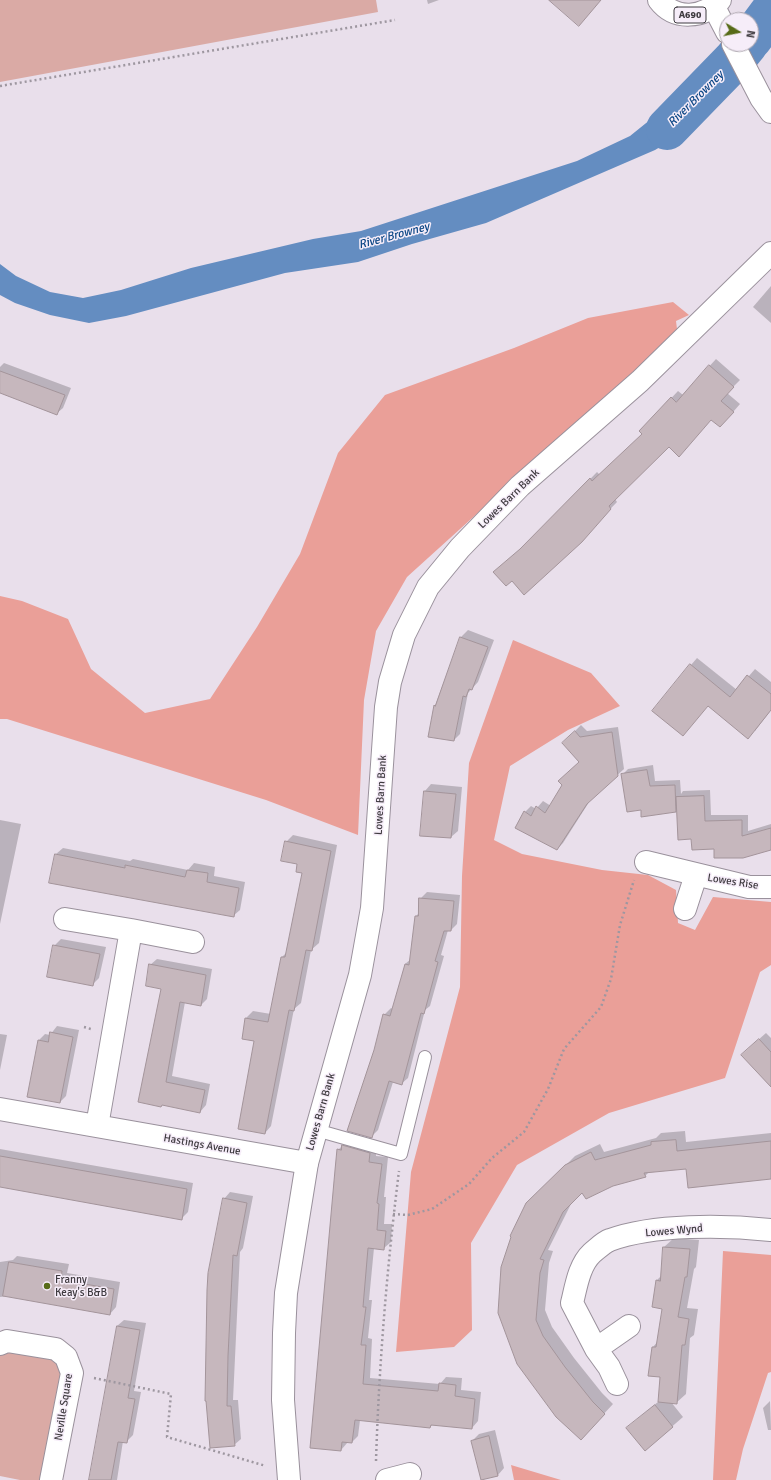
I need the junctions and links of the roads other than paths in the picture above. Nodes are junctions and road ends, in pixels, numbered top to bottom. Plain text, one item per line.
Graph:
1 (659, 0) edge
2 (717, 3) edge
3 (737, 52) edge
4 (766, 105) edge
5 (771, 253) edge
6 (646, 862) road end
7 (696, 875) junction
8 (771, 887) edge
9 (685, 909) dead end
10 (65, 919) dead end
11 (131, 930) junction
12 (193, 942) dead end
13 (425, 1057) dead end
14 (0, 1109) edge
15 (97, 1126) junction
16 (316, 1130) junction
17 (307, 1163) junction
18 (771, 1230) edge
19 (629, 1326) dead end
20 (0, 1344) edge
21 (596, 1349) junction
22 (617, 1384) dead end
23 (382, 1473) edge
24 (410, 1474) dead end
25 (288, 1476) edge
26 (51, 1480) edge

1 - 2 street, A690
3 - 4 street
5 - 16 street, Lowes Barn Bank
6 - 7 street, Lowes Rise
7 - 8 street, Lowes Rise
7 - 9 street, Lowes Rise
10 - 11 street
11 - 12 street
11 - 15 street
13 - 16 lane
14 - 15 street, Hastings Avenue
15 - 17 street, Hastings Avenue
16 - 17 street, Lowes Barn Bank
17 - 25 street, Lowes Barn Bank
18 - 21 street, Lowes Wynd
19 - 21 street
20 - 26 street, Neville Square
21 - 22 street, Lowes Wynd
23 - 24 street

